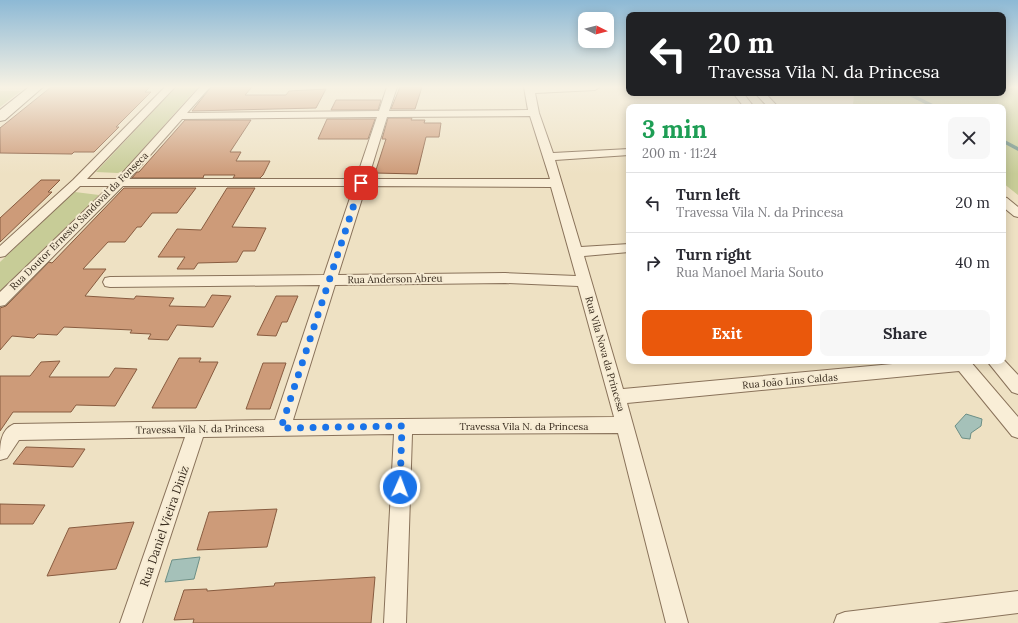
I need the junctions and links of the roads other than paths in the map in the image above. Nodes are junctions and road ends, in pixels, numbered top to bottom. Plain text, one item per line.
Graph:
1 (142, 116) edge
2 (179, 116) edge
3 (384, 116) edge
4 (535, 116) edge
5 (626, 152) edge
6 (549, 157) junction
7 (77, 182) junction
8 (556, 182) junction
9 (119, 183) junction
10 (361, 183) junction
11 (1006, 203) edge
12 (1018, 213) edge
13 (626, 248) edge
14 (576, 252) junction
15 (0, 253) edge
16 (330, 280) junction
17 (584, 281) junction
18 (110, 282) dead end
19 (0, 301) edge
20 (952, 364) edge
21 (963, 364) edge
22 (998, 364) edge
23 (1018, 387) edge
24 (617, 397) junction
25 (625, 425) junction
26 (402, 426) junction
27 (281, 428) junction
28 (197, 429) junction
29 (1018, 430) edge
30 (0, 452) edge
31 (1018, 602) edge
32 (131, 623) edge
33 (395, 623) edge
34 (677, 623) edge
35 (845, 623) edge

1 - 7 street
2 - 9 street, Rua Doutor Ernesto Sandoval da Fonseca
3 - 10 street
4 - 6 street, Rua Vila Nova da Princesa
5 - 6 street
6 - 8 street, Rua Vila Nova da Princesa
7 - 9 street
7 - 15 street
8 - 10 street
8 - 14 street, Rua Vila Nova da Princesa
9 - 10 street
9 - 19 street, Rua Doutor Ernesto Sandoval da Fonseca
10 - 16 street
11 - 12 street
13 - 14 street
14 - 17 street, Rua Vila Nova da Princesa
16 - 17 street, Rua Anderson Abreu
16 - 18 street, Rua Anderson Abreu
16 - 27 street
17 - 24 street, Rua Vila Nova da Princesa
20 - 24 street, Rua João Lins Caldas
21 - 29 street
22 - 23 street
24 - 25 street, Rua Vila Nova da Princesa
25 - 26 street, Travessa Vila N. da Princesa
25 - 34 street, Rua Vila Nova da Princesa
26 - 27 street, Travessa Vila N. da Princesa
26 - 33 street
27 - 28 street, Travessa Vila N. da Princesa
28 - 30 street, Travessa Vila N. da Princesa
28 - 32 street, Rua Daniel Vieira Diniz
31 - 35 street

